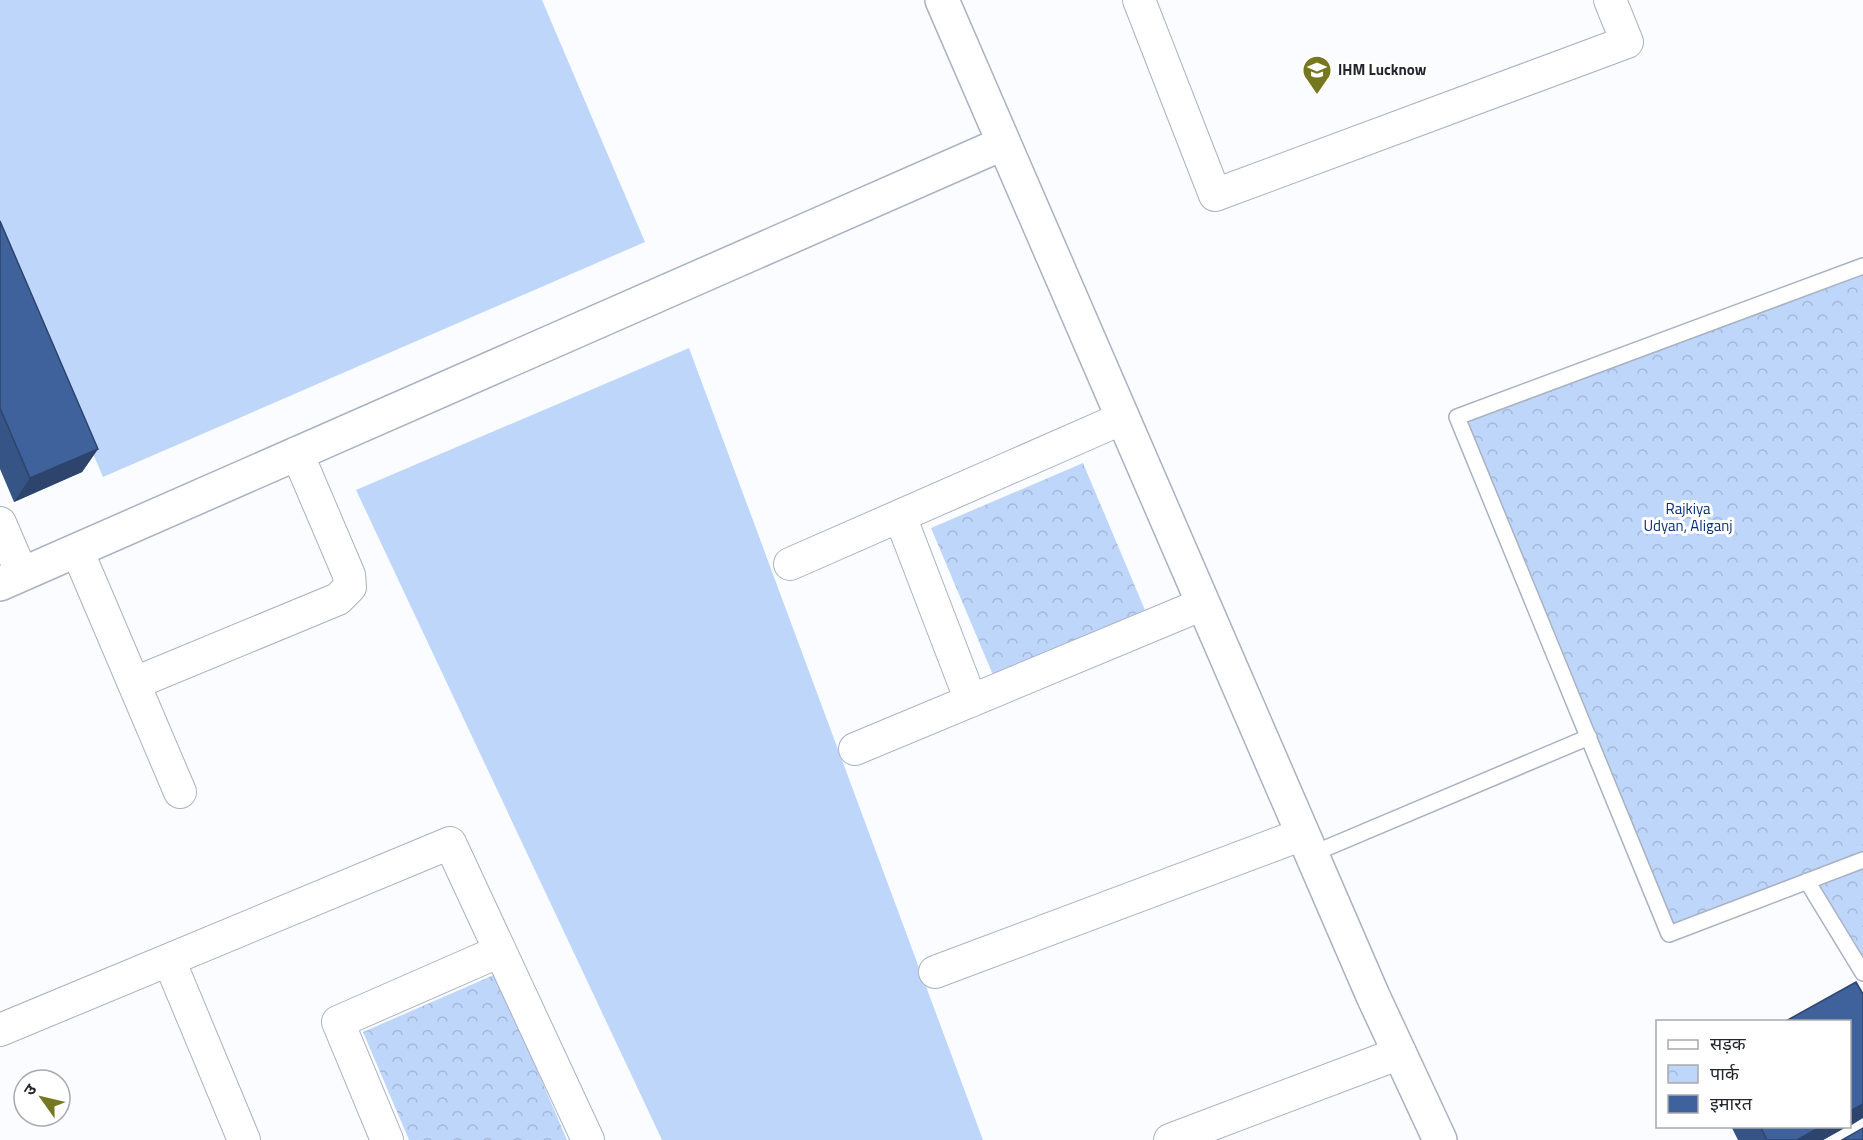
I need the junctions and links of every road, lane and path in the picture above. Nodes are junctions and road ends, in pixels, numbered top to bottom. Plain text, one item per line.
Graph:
1 (942, 0) edge
2 (1139, 0) edge
3 (1610, 0) edge
4 (1004, 143) junction
5 (1863, 266) edge
6 (1123, 418) junction
7 (297, 453) junction
8 (900, 516) junction
9 (0, 523) edge
10 (77, 550) junction
11 (790, 564) dead end
12 (11, 579) edge
13 (1203, 604) junction
14 (135, 683) junction
15 (971, 701) junction
16 (1589, 737) junction
17 (855, 749) dead end
18 (180, 792) dead end
19 (1307, 844) junction
20 (1863, 860) edge
21 (1807, 881) junction
22 (500, 951) junction
23 (1859, 957) edge
24 (169, 960) junction
25 (935, 972) dead end
26 (1863, 973) edge
27 (0, 1030) edge
28 (1400, 1053) junction
29 (244, 1140) edge
30 (387, 1140) edge
31 (588, 1140) edge
32 (1170, 1140) edge
33 (1440, 1140) edge

1 - 4 street
2 - 3 street
4 - 6 street
4 - 7 street
5 - 16 lane
6 - 8 street
6 - 13 street
7 - 10 street
7 - 14 street
8 - 11 street
8 - 15 street
9 - 12 street
10 - 12 street
10 - 14 street
13 - 15 street
13 - 19 street
14 - 18 street
15 - 17 street
16 - 19 lane
16 - 21 lane
19 - 25 street
19 - 28 street
20 - 21 lane
21 - 23 lane
22 - 24 street
22 - 30 street
22 - 31 street
23 - 26 lane
24 - 27 street
24 - 29 street
28 - 32 street
28 - 33 street

